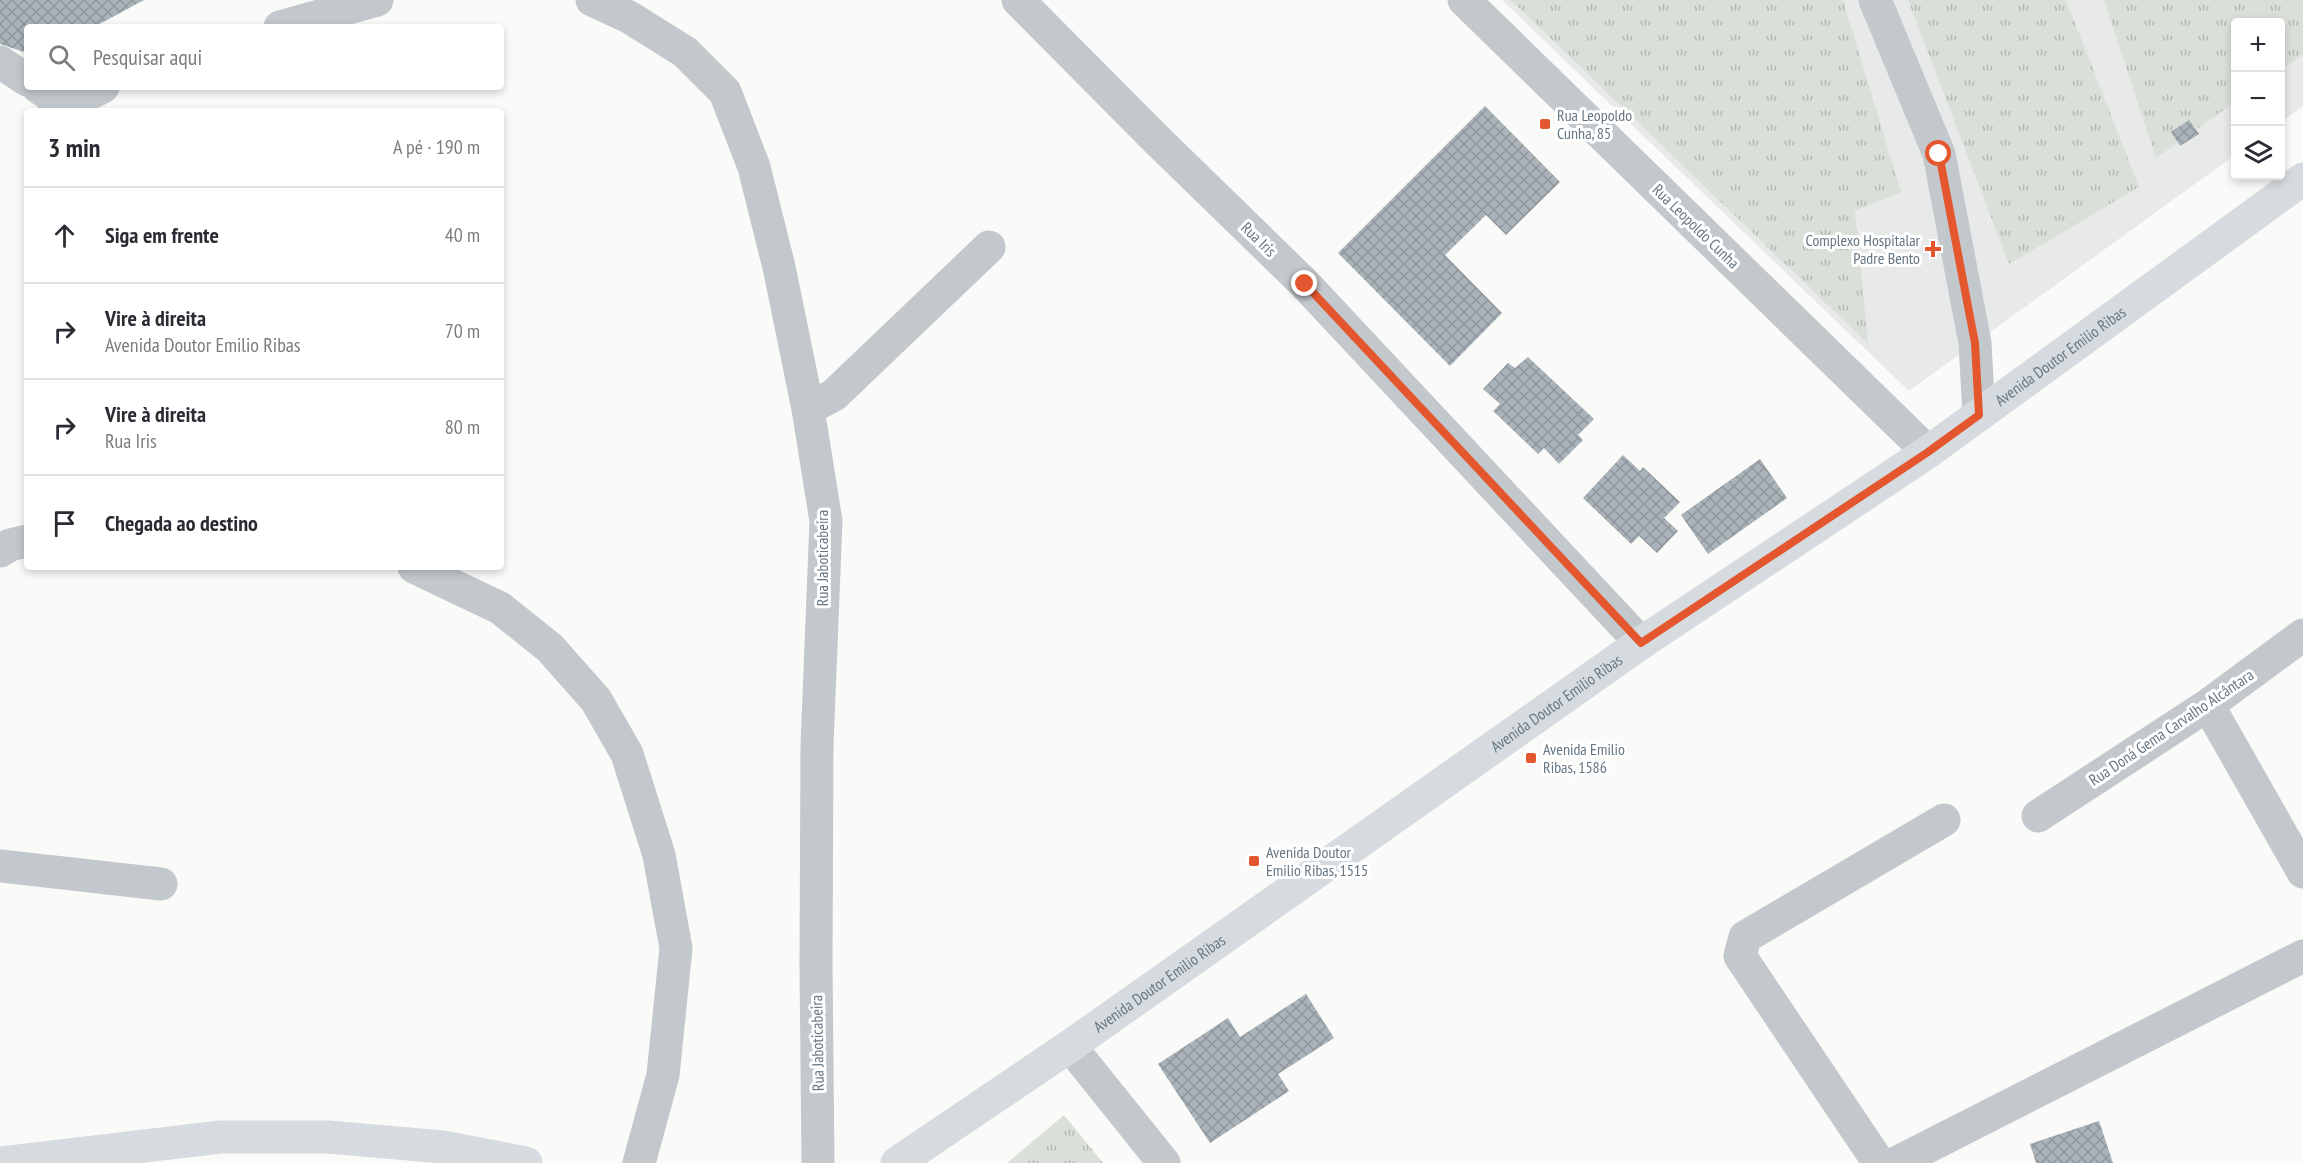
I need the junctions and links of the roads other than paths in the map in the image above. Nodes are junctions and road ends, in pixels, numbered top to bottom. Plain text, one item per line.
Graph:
1 (377, 0) edge
2 (592, 0) edge
3 (1018, 0) edge
4 (1464, 0) edge
5 (1875, 0) edge
6 (291, 24) edge
7 (0, 62) edge
8 (24, 78) edge
9 (93, 90) edge
10 (54, 102) edge
11 (2303, 179) edge
12 (989, 247) dead end
13 (808, 409) junction
14 (1979, 415) junction
15 (1928, 452) junction
16 (24, 543) edge
17 (0, 551) edge
18 (420, 570) edge
19 (2303, 635) edge
20 (1641, 643) junction
21 (2208, 705) junction
22 (2038, 816) dead end
23 (1944, 820) dead end
24 (0, 866) edge
25 (2303, 872) edge
26 (161, 884) dead end
27 (2303, 956) edge
28 (1070, 1046) junction
29 (0, 1162) edge
30 (526, 1163) edge
31 (639, 1163) edge
32 (818, 1163) edge
33 (897, 1163) edge
34 (1164, 1163) edge
35 (1879, 1163) edge
36 (1896, 1163) edge

1 - 6 street
2 - 13 street, Rua Jaboticabeira
3 - 20 street, Rua Iris
4 - 15 street, Rua Leopoldo Cunha
5 - 14 street
7 - 8 street
9 - 10 street
11 - 14 main road, Avenida Doutor Emilio Ribas
12 - 13 street
13 - 32 street, Rua Jaboticabeira
14 - 15 main road, Avenida Doutor Emilio Ribas
15 - 20 main road, Avenida Doutor Emilio Ribas
16 - 17 street
18 - 31 street
19 - 21 street, Rua Doná Gema Carvalho Alcântara
20 - 28 main road, Avenida Doutor Emilio Ribas
21 - 22 street, Rua Doná Gema Carvalho Alcântara
21 - 25 street
23 - 35 street
24 - 26 street
27 - 36 street
28 - 33 main road, Avenida Doutor Emilio Ribas
28 - 34 street
29 - 30 main road

